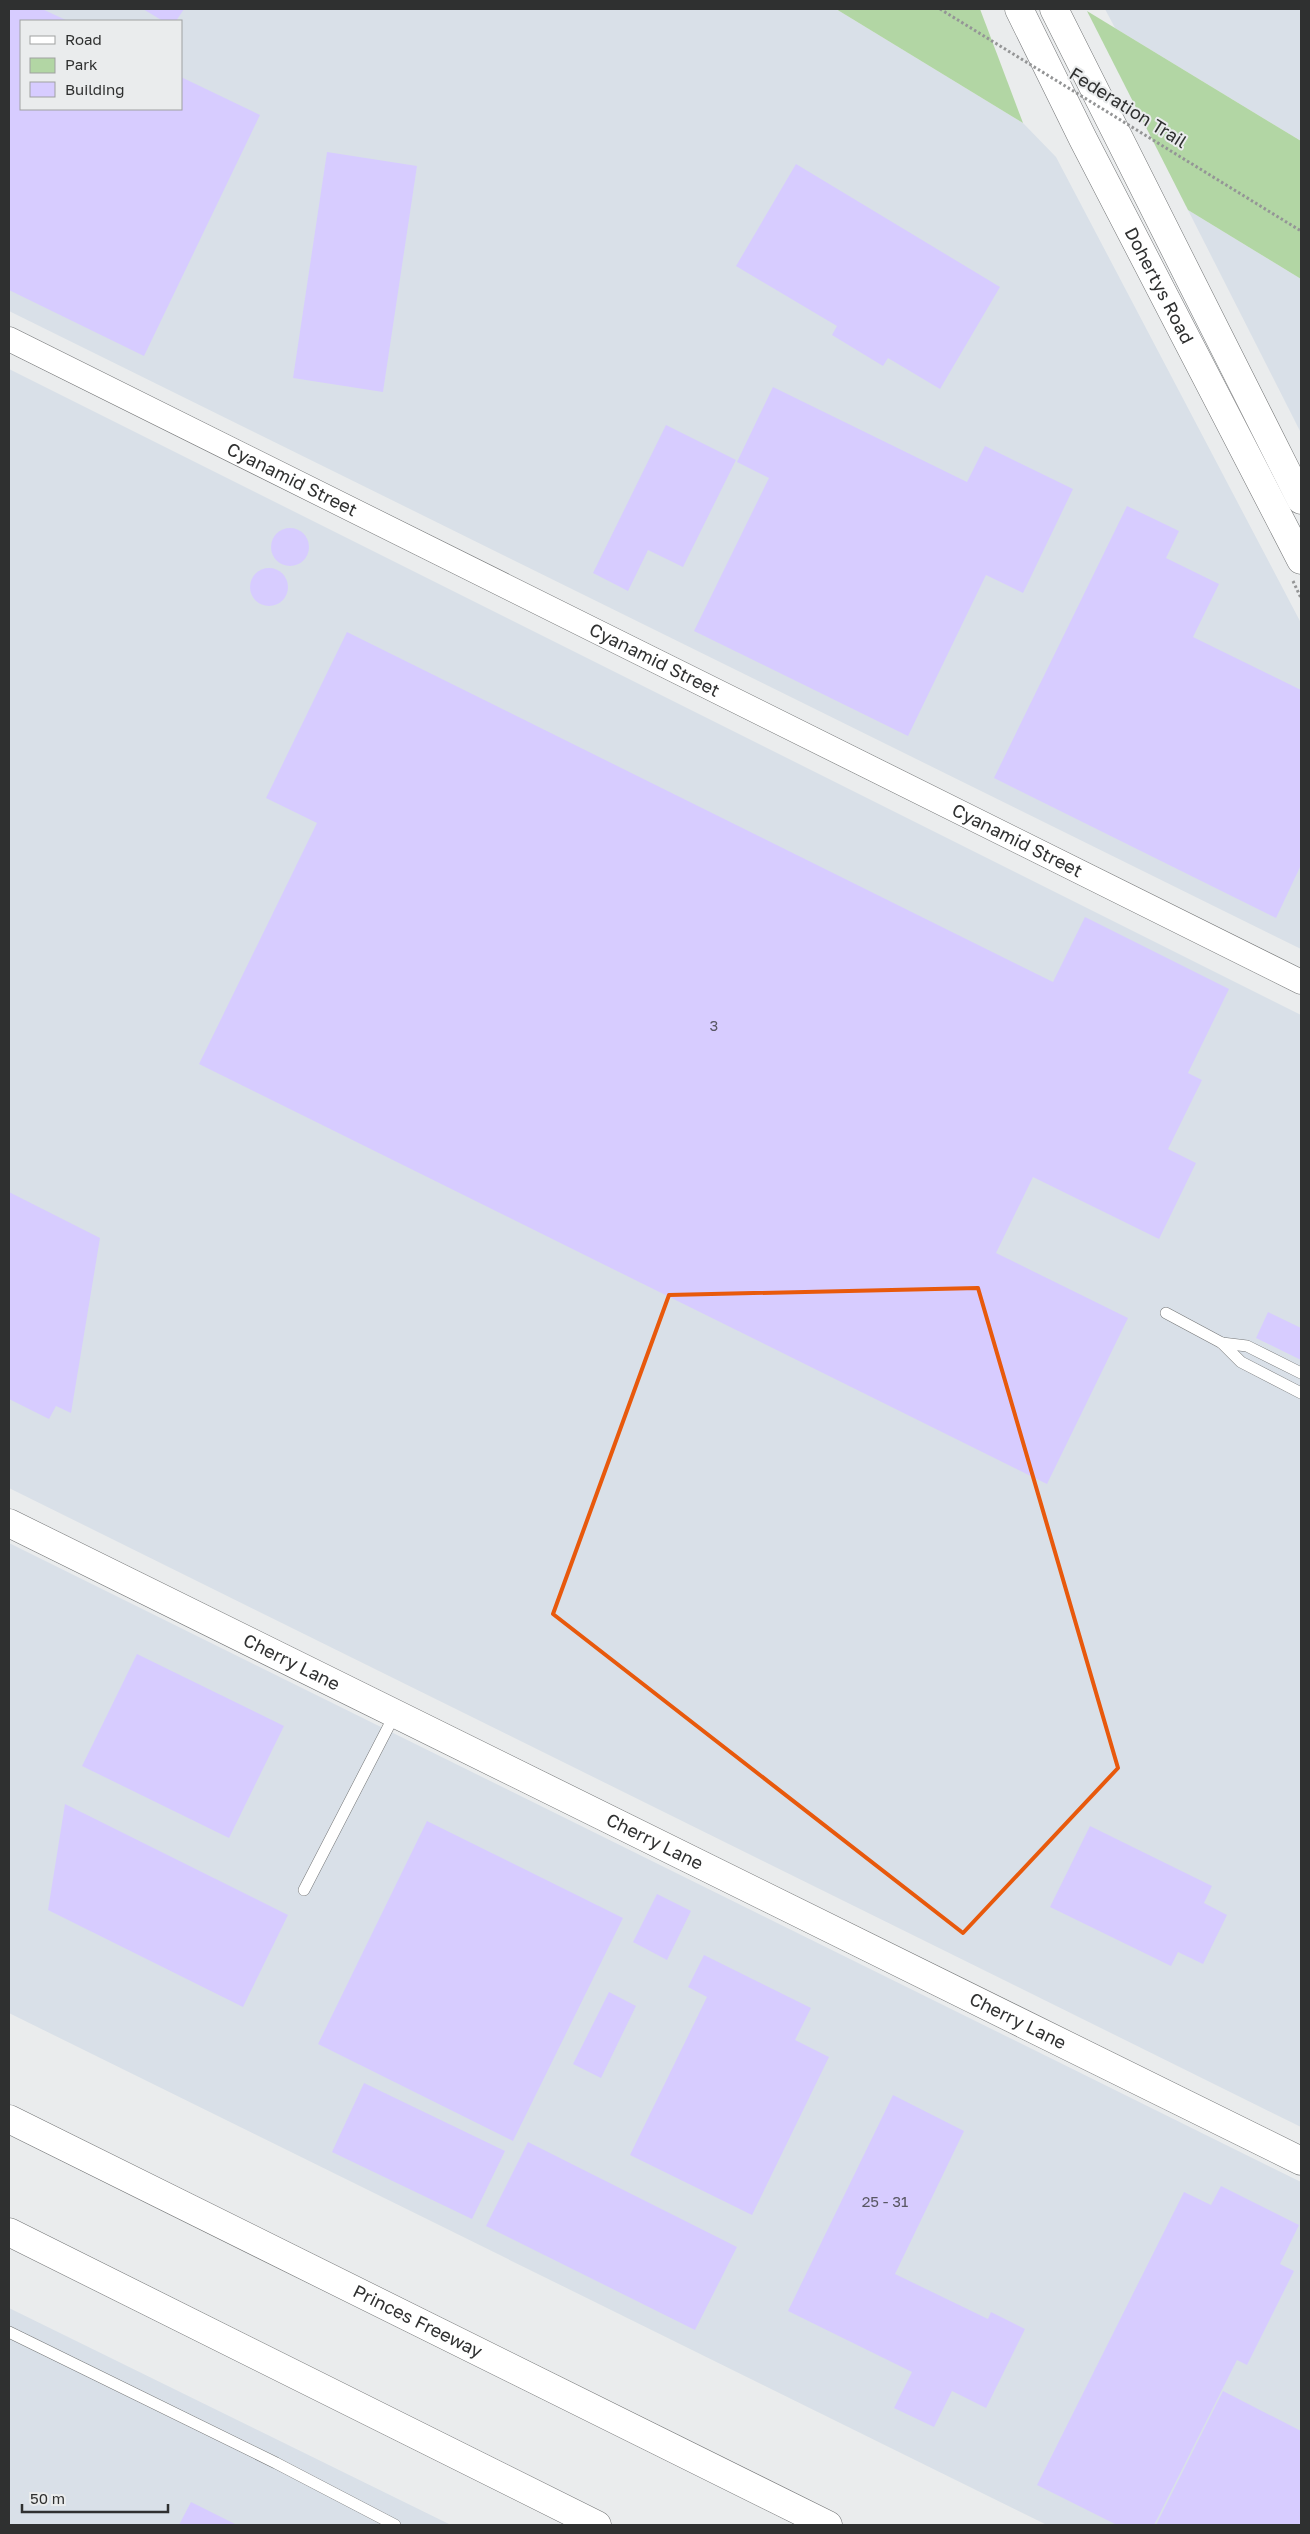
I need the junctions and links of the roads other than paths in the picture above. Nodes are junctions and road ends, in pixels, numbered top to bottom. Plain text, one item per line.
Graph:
1 (1019, 9) edge
2 (1054, 9) edge
3 (9, 338) edge
4 (1301, 500) edge
5 (1301, 560) edge
6 (1301, 982) edge
7 (1166, 1313) dead end
8 (1222, 1344) junction
9 (1301, 1373) edge
10 (1301, 1393) edge
11 (9, 1523) edge
12 (395, 1714) junction
13 (304, 1890) dead end
14 (9, 2119) edge
15 (1301, 2161) edge
16 (9, 2232) edge
17 (9, 2332) edge
18 (395, 2525) edge
19 (597, 2525) edge
20 (828, 2525) edge

1 - 5 main road, Dohertys Road
2 - 4 main road, Dohertys Road
3 - 6 street, Cyanamid Street
7 - 8 lane
8 - 9 lane
8 - 10 lane
11 - 12 main road, Cherry Lane
12 - 13 lane
12 - 15 main road, Cherry Lane
14 - 20 main road, Princes Freeway
16 - 19 main road
17 - 18 lane

